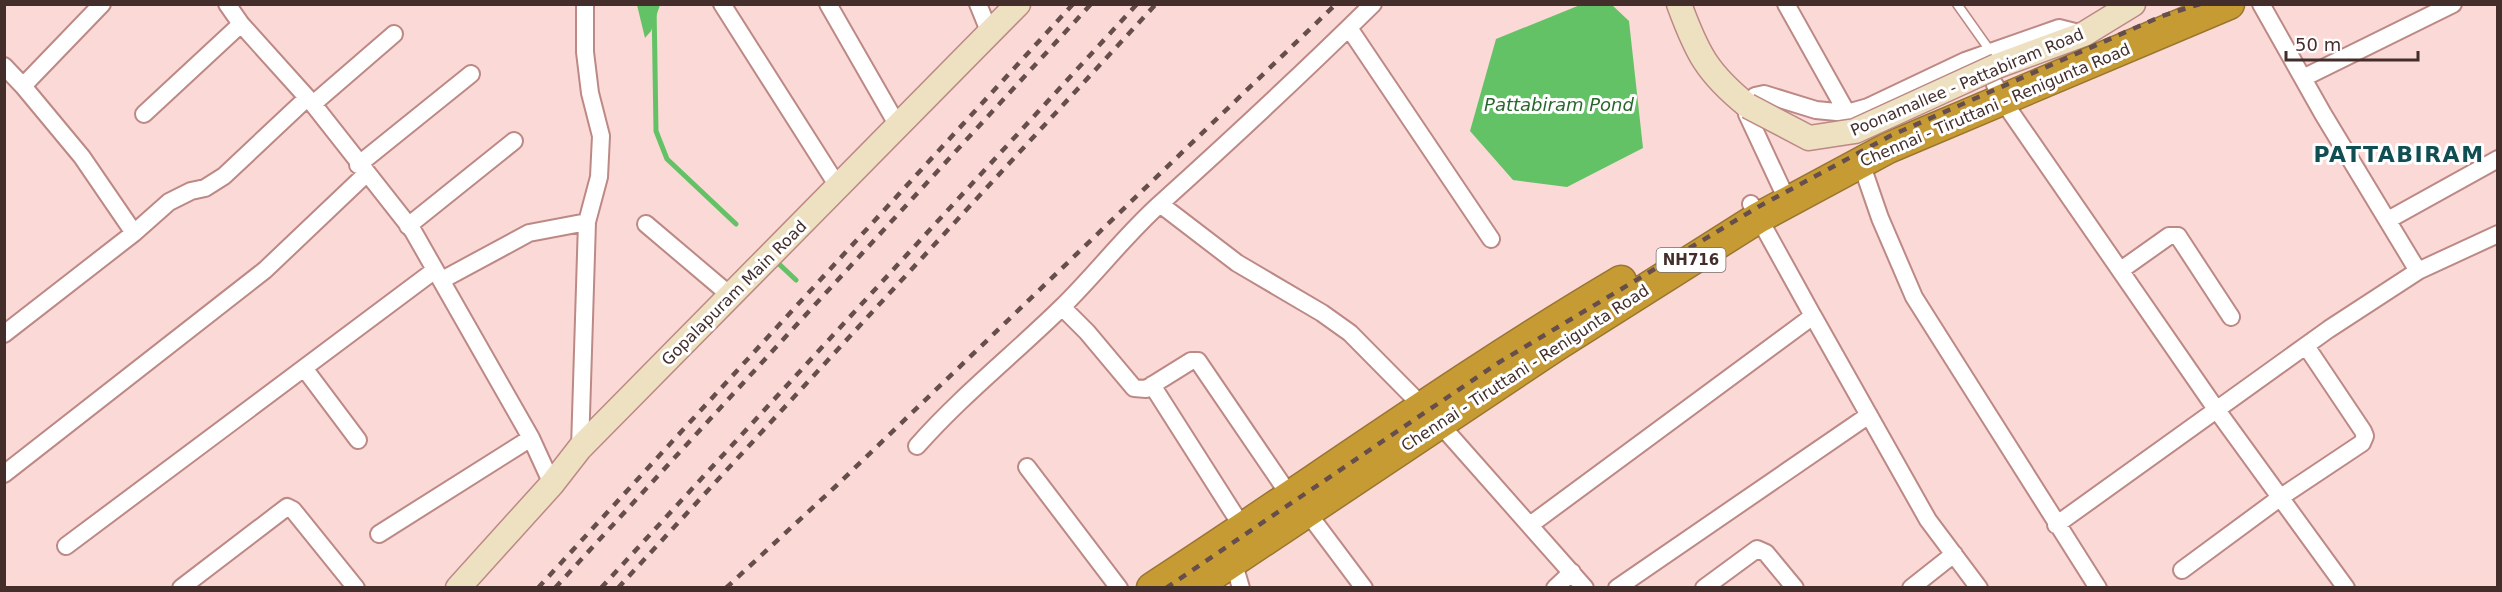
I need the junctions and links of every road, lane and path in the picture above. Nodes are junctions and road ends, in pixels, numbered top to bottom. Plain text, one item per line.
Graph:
1 (102, 4) edge
2 (227, 4) edge
3 (585, 4) edge
4 (722, 4) edge
5 (828, 4) edge
6 (978, 4) edge
7 (1018, 4) edge
8 (1373, 4) edge
9 (1678, 4) edge
10 (1786, 4) edge
11 (1957, 4) edge
12 (2133, 4) edge
13 (2175, 4) edge
14 (2229, 4) edge
15 (2261, 4) edge
16 (2453, 4) edge
17 (241, 24) junction
18 (1349, 28) junction
19 (989, 31) junction
20 (394, 34) dead end
21 (4, 66) edge
22 (471, 74) dead end
23 (1996, 76) junction
24 (2302, 78) junction
25 (23, 86) junction
26 (310, 101) junction
27 (1847, 113) junction
28 (144, 114) dead end
29 (898, 126) junction
30 (514, 141) dead end
31 (1858, 156) junction
32 (2498, 159) edge
33 (362, 170) junction
34 (839, 188) junction
35 (1784, 195) junction
36 (1160, 204) junction
37 (1754, 211) junction
38 (2388, 220) junction
39 (587, 222) junction
40 (645, 224) dead end
41 (408, 226) junction
42 (134, 233) junction
43 (2498, 234) edge
44 (1491, 239) dead end
45 (2121, 270) junction
46 (2418, 271) junction
47 (438, 275) junction
48 (731, 296) junction
49 (1062, 307) junction
50 (1813, 316) junction
51 (2231, 317) dead end
52 (4, 334) edge
53 (2306, 346) junction
54 (304, 368) junction
55 (1152, 385) junction
56 (2216, 409) junction
57 (1430, 414) junction
58 (1869, 415) junction
59 (531, 438) junction
60 (358, 440) dead end
61 (917, 446) dead end
62 (580, 448) junction
63 (1027, 467) dead end
64 (4, 474) edge
65 (552, 484) junction
66 (2281, 497) junction
67 (1299, 504) junction
68 (1530, 525) junction
69 (2056, 525) junction
70 (1243, 528) junction
71 (379, 534) dead end
72 (66, 546) dead end
73 (1954, 554) junction
74 (2182, 570) dead end
75 (1572, 572) junction
76 (1237, 574) edge
77 (181, 588) edge
78 (356, 588) edge
79 (458, 588) edge
80 (1119, 588) edge
81 (1152, 588) edge
82 (1193, 588) edge
83 (1364, 588) edge
84 (1555, 588) edge
85 (1585, 588) edge
86 (1617, 588) edge
87 (1704, 588) edge
88 (1795, 588) edge
89 (1911, 588) edge
90 (1979, 588) edge
91 (2098, 588) edge
92 (2346, 588) edge

1 - 25 street
2 - 17 street
3 - 39 street
4 - 34 street
5 - 29 street
6 - 19 street
7 - 19 street, Gopalapuram Main Road
8 - 18 street
9 - 23 street, Poonamallee - Pattabiram Road, bridge
10 - 27 street
11 - 23 lane
12 - 23 street, Poonamallee - Pattabiram Road
13 - 23 highway, Chennai - Tiruttani - Renigunta Road / NH716
14 - 23 highway, Chennai - Tiruttani - Renigunta Road / NH716
15 - 24 street
16 - 24 street
17 - 26 street
17 - 28 street
18 - 36 street
18 - 44 street
19 - 29 street, Gopalapuram Main Road
20 - 26 street
21 - 25 street
22 - 33 street
23 - 27 street
23 - 31 highway, Chennai - Tiruttani - Renigunta Road / NH716
23 - 45 street
24 - 38 street
25 - 42 street
26 - 33 street
26 - 42 street
27 - 35 street
29 - 34 street, Gopalapuram Main Road
30 - 41 street
31 - 35 highway, Chennai - Tiruttani - Renigunta Road / NH716
31 - 69 street
32 - 38 street
33 - 41 street
33 - 64 street
34 - 48 street, Gopalapuram Main Road
35 - 37 highway, Chennai - Tiruttani - Renigunta Road / NH716
36 - 49 street
36 - 57 street
37 - 50 street
37 - 57 highway, Chennai - Tiruttani - Renigunta Road / NH716
38 - 46 street
39 - 47 street
39 - 62 street
40 - 48 street
41 - 47 street
42 - 52 street
43 - 46 street
45 - 51 street
45 - 56 street
46 - 53 street
47 - 54 street
47 - 59 street
48 - 62 street, Gopalapuram Main Road
49 - 55 street
49 - 61 street
50 - 58 street
50 - 68 street
53 - 56 street
53 - 66 street
54 - 60 street
54 - 72 street
55 - 67 street
55 - 70 street
56 - 66 street
56 - 69 street
57 - 67 highway, Chennai - Tiruttani - Renigunta Road / NH716
57 - 68 street
58 - 73 street
58 - 86 street
59 - 65 street
59 - 71 street
62 - 65 street, Gopalapuram Main Road
63 - 80 street
65 - 79 street, Gopalapuram Main Road
66 - 74 street
66 - 92 street
67 - 70 highway, Chennai - Tiruttani - Renigunta Road / NH716
67 - 76 highway, Chennai - Tiruttani - Renigunta Road / NH716
67 - 83 street
68 - 75 street
69 - 91 street
70 - 81 highway, Chennai - Tiruttani - Renigunta Road / NH716
73 - 89 street
73 - 90 street
75 - 84 street
75 - 85 street
76 - 82 highway, Chennai - Tiruttani - Renigunta Road / NH716
77 - 78 street
87 - 88 street

